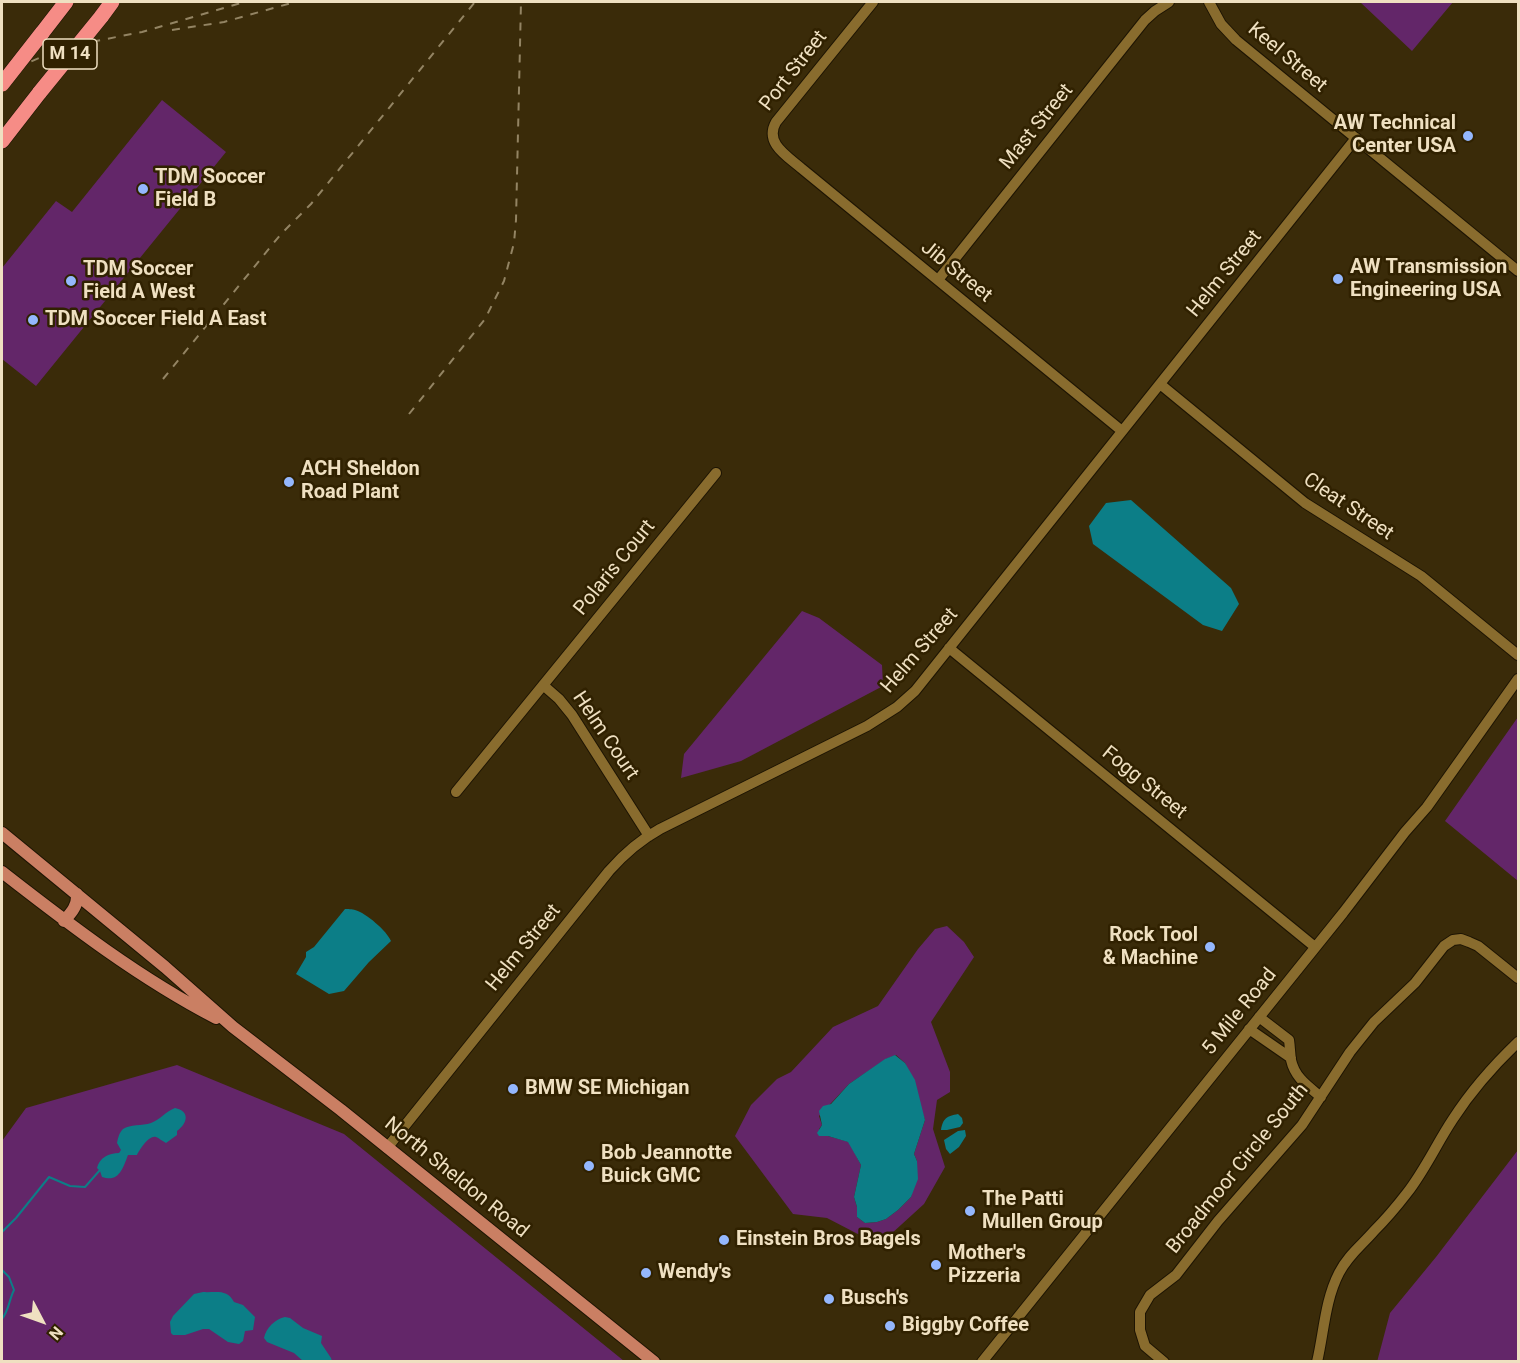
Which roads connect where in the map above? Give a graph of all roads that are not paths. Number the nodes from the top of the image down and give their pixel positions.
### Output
1 (66, 2) edge
2 (112, 2) edge
3 (873, 2) edge
4 (1169, 2) edge
5 (1209, 2) edge
6 (2, 84) edge
7 (772, 137) joint
8 (1356, 138) junction
9 (2, 141) edge
10 (1518, 271) edge
11 (938, 280) junction
12 (1160, 384) junction
13 (1122, 431) junction
14 (716, 473) dead end
15 (949, 648) junction
16 (1518, 656) edge
17 (1518, 679) edge
18 (543, 685) junction
19 (456, 792) dead end
20 (2, 833) edge
21 (649, 836) junction
22 (2, 872) edge
23 (77, 894) junction
24 (64, 921) junction
25 (1315, 947) junction
26 (1518, 978) edge
27 (1259, 1017) junction
28 (233, 1027) junction
29 (1250, 1029) junction
30 (1518, 1042) edge
31 (1291, 1059) junction
32 (1321, 1096) junction
33 (387, 1148) junction
34 (654, 1362) edge
35 (982, 1362) edge
36 (1164, 1362) edge
37 (1317, 1362) edge

1 - 6 highway, M 14, bridge
2 - 9 highway, M 14, bridge
3 - 7 street, Port Street
4 - 11 street, Mast Street
5 - 8 street, Keel Street
7 - 11 street, Jib Street
8 - 10 street, Keel Street
8 - 12 street, Helm Street
11 - 13 street, Jib Street
12 - 13 street, Helm Street
12 - 16 street, Cleat Street
13 - 15 street, Helm Street
14 - 18 street, Polaris Court
15 - 21 street, Helm Street
15 - 25 street, Fogg Street
17 - 25 street, 5 Mile Road
18 - 19 street, Helm Court
18 - 21 street, Helm Court
20 - 23 main road, North Sheldon Road
21 - 33 street, Helm Street
22 - 24 main road, North Sheldon Road
23 - 24 main road
23 - 28 main road, North Sheldon Road
24 - 28 main road, North Sheldon Road
25 - 27 street, 5 Mile Road
26 - 32 street, Broadmoor Circle South
27 - 29 street, 5 Mile Road
27 - 31 street
28 - 33 main road, North Sheldon Road
29 - 31 street
29 - 35 street, 5 Mile Road
30 - 37 street
31 - 32 street
32 - 36 street, Broadmoor Circle South
33 - 34 main road, North Sheldon Road

